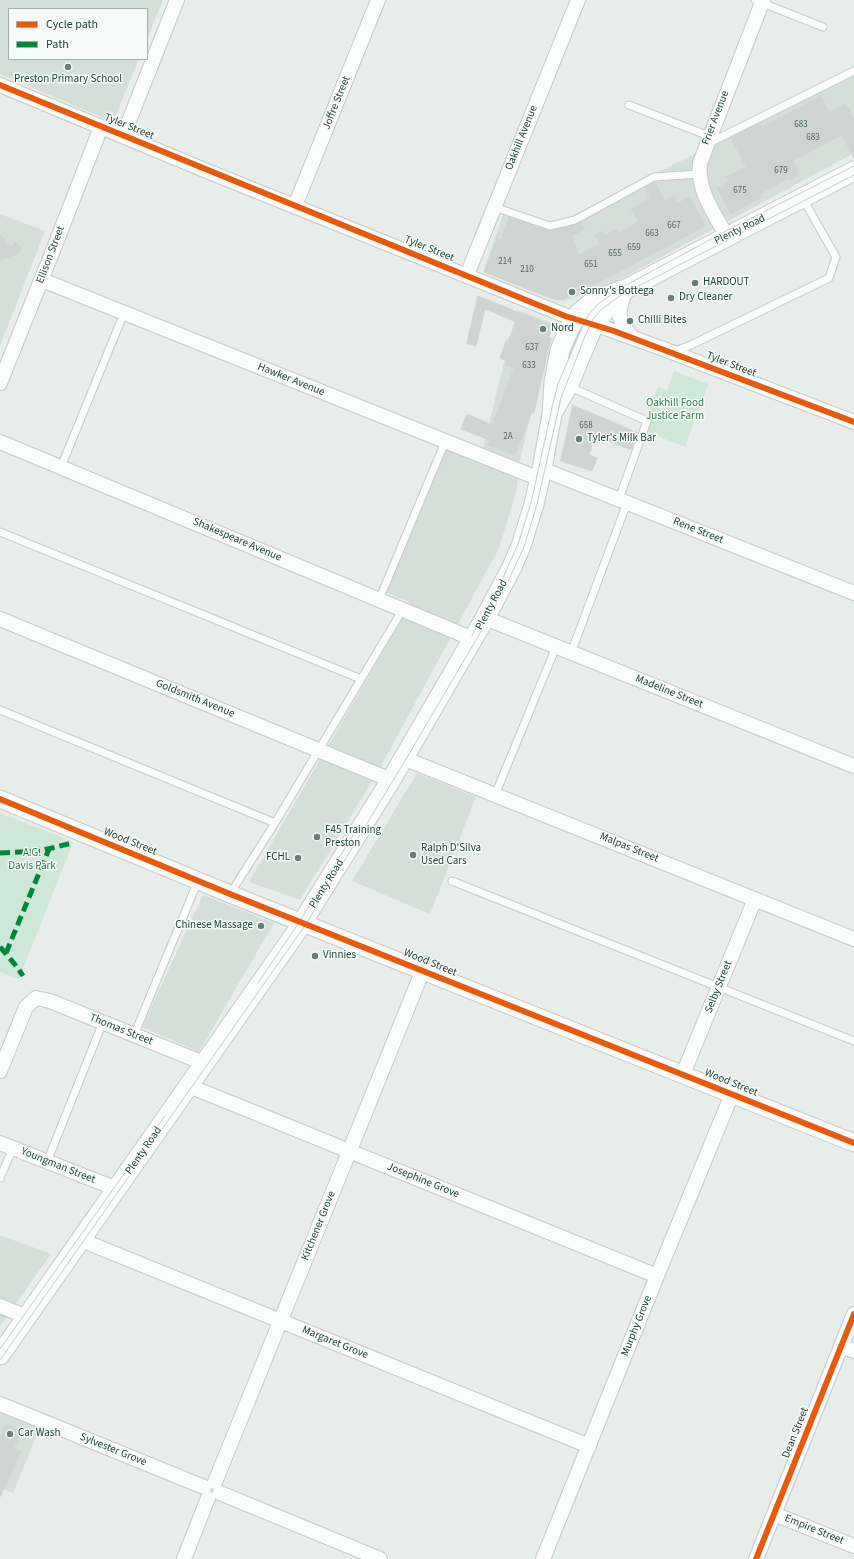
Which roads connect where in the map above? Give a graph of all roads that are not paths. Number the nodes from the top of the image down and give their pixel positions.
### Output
1 (177, 0) edge
2 (378, 0) edge
3 (578, 0) edge
4 (760, 1) edge
5 (823, 27) dead end
6 (854, 71) edge
7 (0, 85) edge
8 (629, 105) dead end
9 (101, 127) junction
10 (123, 136) junction
11 (708, 140) junction
12 (854, 171) edge
13 (699, 174) junction
14 (803, 198) junction
15 (295, 206) junction
16 (494, 207) junction
17 (727, 236) junction
18 (466, 275) junction
19 (42, 280) junction
20 (626, 289) junction
21 (124, 313) junction
22 (574, 319) junction
23 (594, 324) junction
24 (632, 337) junction
25 (671, 352) junction
26 (0, 383) edge
27 (568, 386) junction
28 (552, 414) junction
29 (854, 422) edge
30 (0, 442) edge
31 (446, 442) junction
32 (61, 467) junction
33 (541, 474) junction
34 (623, 501) junction
35 (0, 532) edge
36 (854, 593) edge
37 (379, 600) junction
38 (403, 609) junction
39 (485, 618) junction
40 (0, 619) edge
41 (474, 639) junction
42 (556, 647) junction
43 (571, 653) junction
44 (361, 679) junction
45 (0, 710) edge
46 (318, 749) junction
47 (403, 758) junction
48 (854, 766) edge
49 (391, 780) junction
50 (495, 795) junction
51 (0, 799) edge
52 (275, 823) junction
53 (198, 881) junction
54 (452, 881) dead end
55 (230, 894) junction
56 (755, 899) junction
57 (303, 922) junction
58 (854, 939) edge
59 (423, 970) junction
60 (719, 988) junction
61 (103, 1022) junction
62 (134, 1035) junction
63 (854, 1041) edge
64 (206, 1064) junction
65 (0, 1071) edge
66 (683, 1074) junction
67 (189, 1086) junction
68 (732, 1094) junction
69 (854, 1143) edge
70 (6, 1146) edge
71 (350, 1152) junction
72 (47, 1162) junction
73 (0, 1178) edge
74 (117, 1189) junction
75 (81, 1240) junction
76 (657, 1276) junction
77 (0, 1306) edge
78 (854, 1314) edge
79 (27, 1317) junction
80 (281, 1321) junction
81 (848, 1349) edge
82 (0, 1355) edge
83 (0, 1404) edge
84 (589, 1446) junction
85 (212, 1490) junction
86 (774, 1514) junction
87 (854, 1546) edge
88 (184, 1559) edge
89 (380, 1559) edge
90 (544, 1559) edge
91 (756, 1559) edge

1 - 10 street
2 - 15 street, Joffre Street
3 - 16 street, Oakhill Avenue
4 - 5 lane
4 - 11 street, Frier Avenue
6 - 11 lane
7 - 9 street, Tyler Street
8 - 11 lane
9 - 10 street, Tyler Street
9 - 19 street, Ellison Street
10 - 15 street, Tyler Street
11 - 13 street, Frier Avenue
12 - 14 main road, Plenty Road
13 - 16 lane
13 - 17 street, Frier Avenue
14 - 17 main road, Plenty Road
14 - 25 lane
15 - 18 street, Tyler Street
16 - 18 street, Oakhill Avenue
17 - 20 main road, Plenty Road
18 - 22 street, Tyler Street
19 - 21 street, Hawker Avenue
19 - 26 street, Ellison Street
20 - 22 main road, Plenty Road
20 - 23 main road, Plenty Road
20 - 24 street
21 - 31 street, Hawker Avenue
21 - 32 lane
22 - 23 main road, Tyler Street
22 - 28 main road, Plenty Road
23 - 24 street, Tyler Street
23 - 27 main road, Plenty Road
24 - 25 street, Tyler Street
25 - 29 street, Tyler Street
27 - 28 main road, Plenty Road
27 - 34 lane
28 - 33 main road, Plenty Road
30 - 32 street, Shakespeare Avenue
31 - 33 street, Hawker Avenue
31 - 37 lane
32 - 37 street, Shakespeare Avenue
33 - 34 street, Rene Street
33 - 39 main road, Plenty Road
34 - 36 street, Rene Street
34 - 43 lane
35 - 44 lane
37 - 38 street, Shakespeare Avenue
38 - 41 street, Shakespeare Avenue
38 - 44 lane
39 - 41 main road, Plenty Road
39 - 42 street, Madeline Street
40 - 46 street, Goldsmith Avenue
41 - 47 main road, Plenty Road
42 - 43 street, Madeline Street
42 - 50 lane
43 - 48 street, Madeline Street
44 - 46 lane
45 - 52 lane
46 - 49 street, Goldsmith Avenue
46 - 52 lane
47 - 49 main road, Plenty Road
47 - 50 street, Malpas Street
49 - 57 main road, Plenty Road
50 - 56 street, Malpas Street
51 - 53 street, Wood Street
52 - 55 lane
53 - 55 street, Wood Street
53 - 62 lane
54 - 60 lane
55 - 57 street, Wood Street
56 - 58 street, Malpas Street
56 - 60 street, Selby Street
57 - 59 street, Wood Street
57 - 64 main road, Plenty Road
59 - 66 street, Wood Street
59 - 71 street, Kitchener Grove
60 - 63 lane
60 - 66 street, Selby Street
61 - 62 street, Thomas Street
61 - 65 street, Thomas Street
61 - 72 lane
62 - 64 street, Thomas Street
64 - 67 main road, Plenty Road
66 - 68 street, Wood Street
67 - 71 street, Josephine Grove
67 - 74 main road, Plenty Road
68 - 69 street, Wood Street
68 - 76 street, Murphy Grove
70 - 72 street, Youngman Street
70 - 73 lane
71 - 76 street, Josephine Grove
71 - 80 street, Kitchener Grove
72 - 74 street, Youngman Street
74 - 75 main road, Plenty Road
75 - 79 main road, Plenty Road
75 - 80 street, Margaret Grove
76 - 84 street, Murphy Grove
77 - 79 street
78 - 81 street, Dean Street
79 - 82 main road, Plenty Road
80 - 84 street, Margaret Grove
80 - 85 street, Kitchener Grove
81 - 86 street, Dean Street
83 - 85 street, Sylvester Grove
84 - 90 street, Murphy Grove
85 - 88 street, Kitchener Grove
85 - 89 street, Sylvester Grove
86 - 87 street, Empire Street
86 - 91 street, Dean Street

